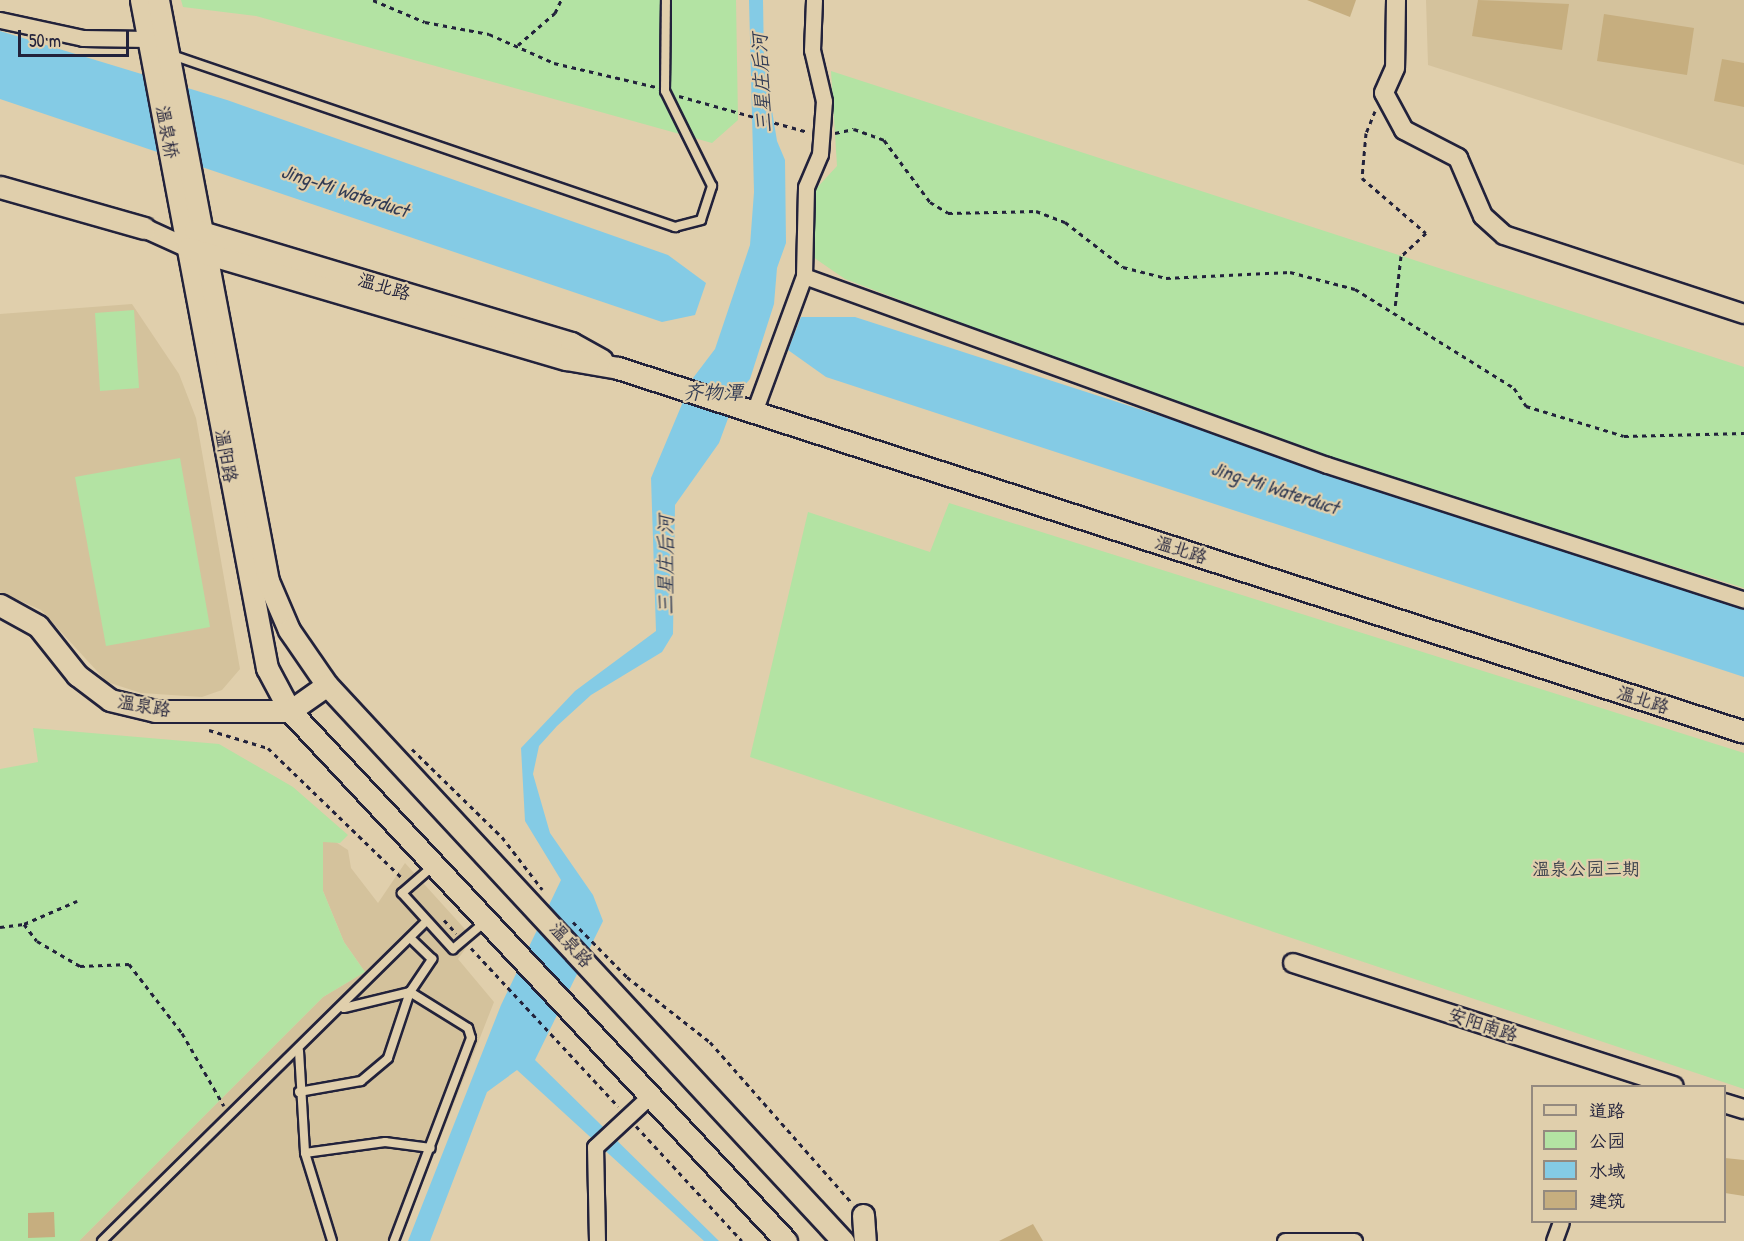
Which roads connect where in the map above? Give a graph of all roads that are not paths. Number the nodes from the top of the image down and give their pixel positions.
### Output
1 (141, 0) edge
2 (158, 0) edge
3 (666, 0) edge
4 (814, 0) edge
5 (1396, 0) edge
6 (0, 20) edge
7 (148, 39) junction
8 (165, 65) junction
9 (0, 187) edge
10 (189, 195) junction
11 (185, 227) junction
12 (144, 228) junction
13 (207, 232) junction
14 (188, 248) junction
15 (211, 256) junction
16 (804, 276) junction
17 (1744, 314) edge
18 (618, 368) junction
19 (746, 409) junction
20 (1744, 600) edge
21 (0, 605) edge
22 (327, 685) junction
23 (290, 711) junction
24 (1744, 732) edge
25 (436, 864) junction
26 (486, 921) junction
27 (426, 922) junction
28 (411, 939) junction
29 (1293, 963) dead end
30 (410, 993) junction
31 (343, 1009) junction
32 (299, 1051) junction
33 (1671, 1085) edge
34 (299, 1092) junction
35 (651, 1095) junction
36 (1726, 1103) edge
37 (1744, 1109) edge
38 (431, 1148) junction
39 (305, 1153) junction
40 (863, 1215) road end
41 (1560, 1223) edge
42 (102, 1241) edge
43 (332, 1241) edge
44 (394, 1241) edge
45 (597, 1241) edge
46 (786, 1241) edge
47 (843, 1241) edge
48 (865, 1241) edge
49 (1285, 1241) edge
50 (1354, 1241) edge
51 (1554, 1241) edge

1 - 7 main road
2 - 8 main road
3 - 8 lane
4 - 16 street
5 - 17 street
6 - 7 street
7 - 8 main road
8 - 10 main road, 温泉桥
9 - 12 main road, 温北路
10 - 11 main road, 温阳路
10 - 13 main road, 温阳路
11 - 12 street, 温北路
11 - 13 main road, 温北路
11 - 14 main road, 温阳路
12 - 14 street, 温北路
13 - 15 main road, 温阳路
13 - 18 main road, 温北路
14 - 15 main road, 温北路
14 - 23 main road, 温阳路
15 - 18 main road, 温北路
15 - 22 main road, 温阳路
16 - 19 street
16 - 20 street
18 - 19 main road, 温北路
19 - 24 main road, 温北路
21 - 23 main road, 温泉路
22 - 23 main road
22 - 47 main road, 温泉路
23 - 25 main road
25 - 26 main road
25 - 27 lane
26 - 27 lane
26 - 35 main road
27 - 28 lane
28 - 30 lane
28 - 31 lane
29 - 33 street, 安阳南路
30 - 31 lane
30 - 34 lane
30 - 38 lane
31 - 32 lane
32 - 34 lane
32 - 42 lane
34 - 39 lane
35 - 45 street
35 - 46 main road
36 - 37 street
38 - 39 lane
38 - 44 lane
39 - 43 lane
40 - 48 main road
41 - 51 street
49 - 50 street

